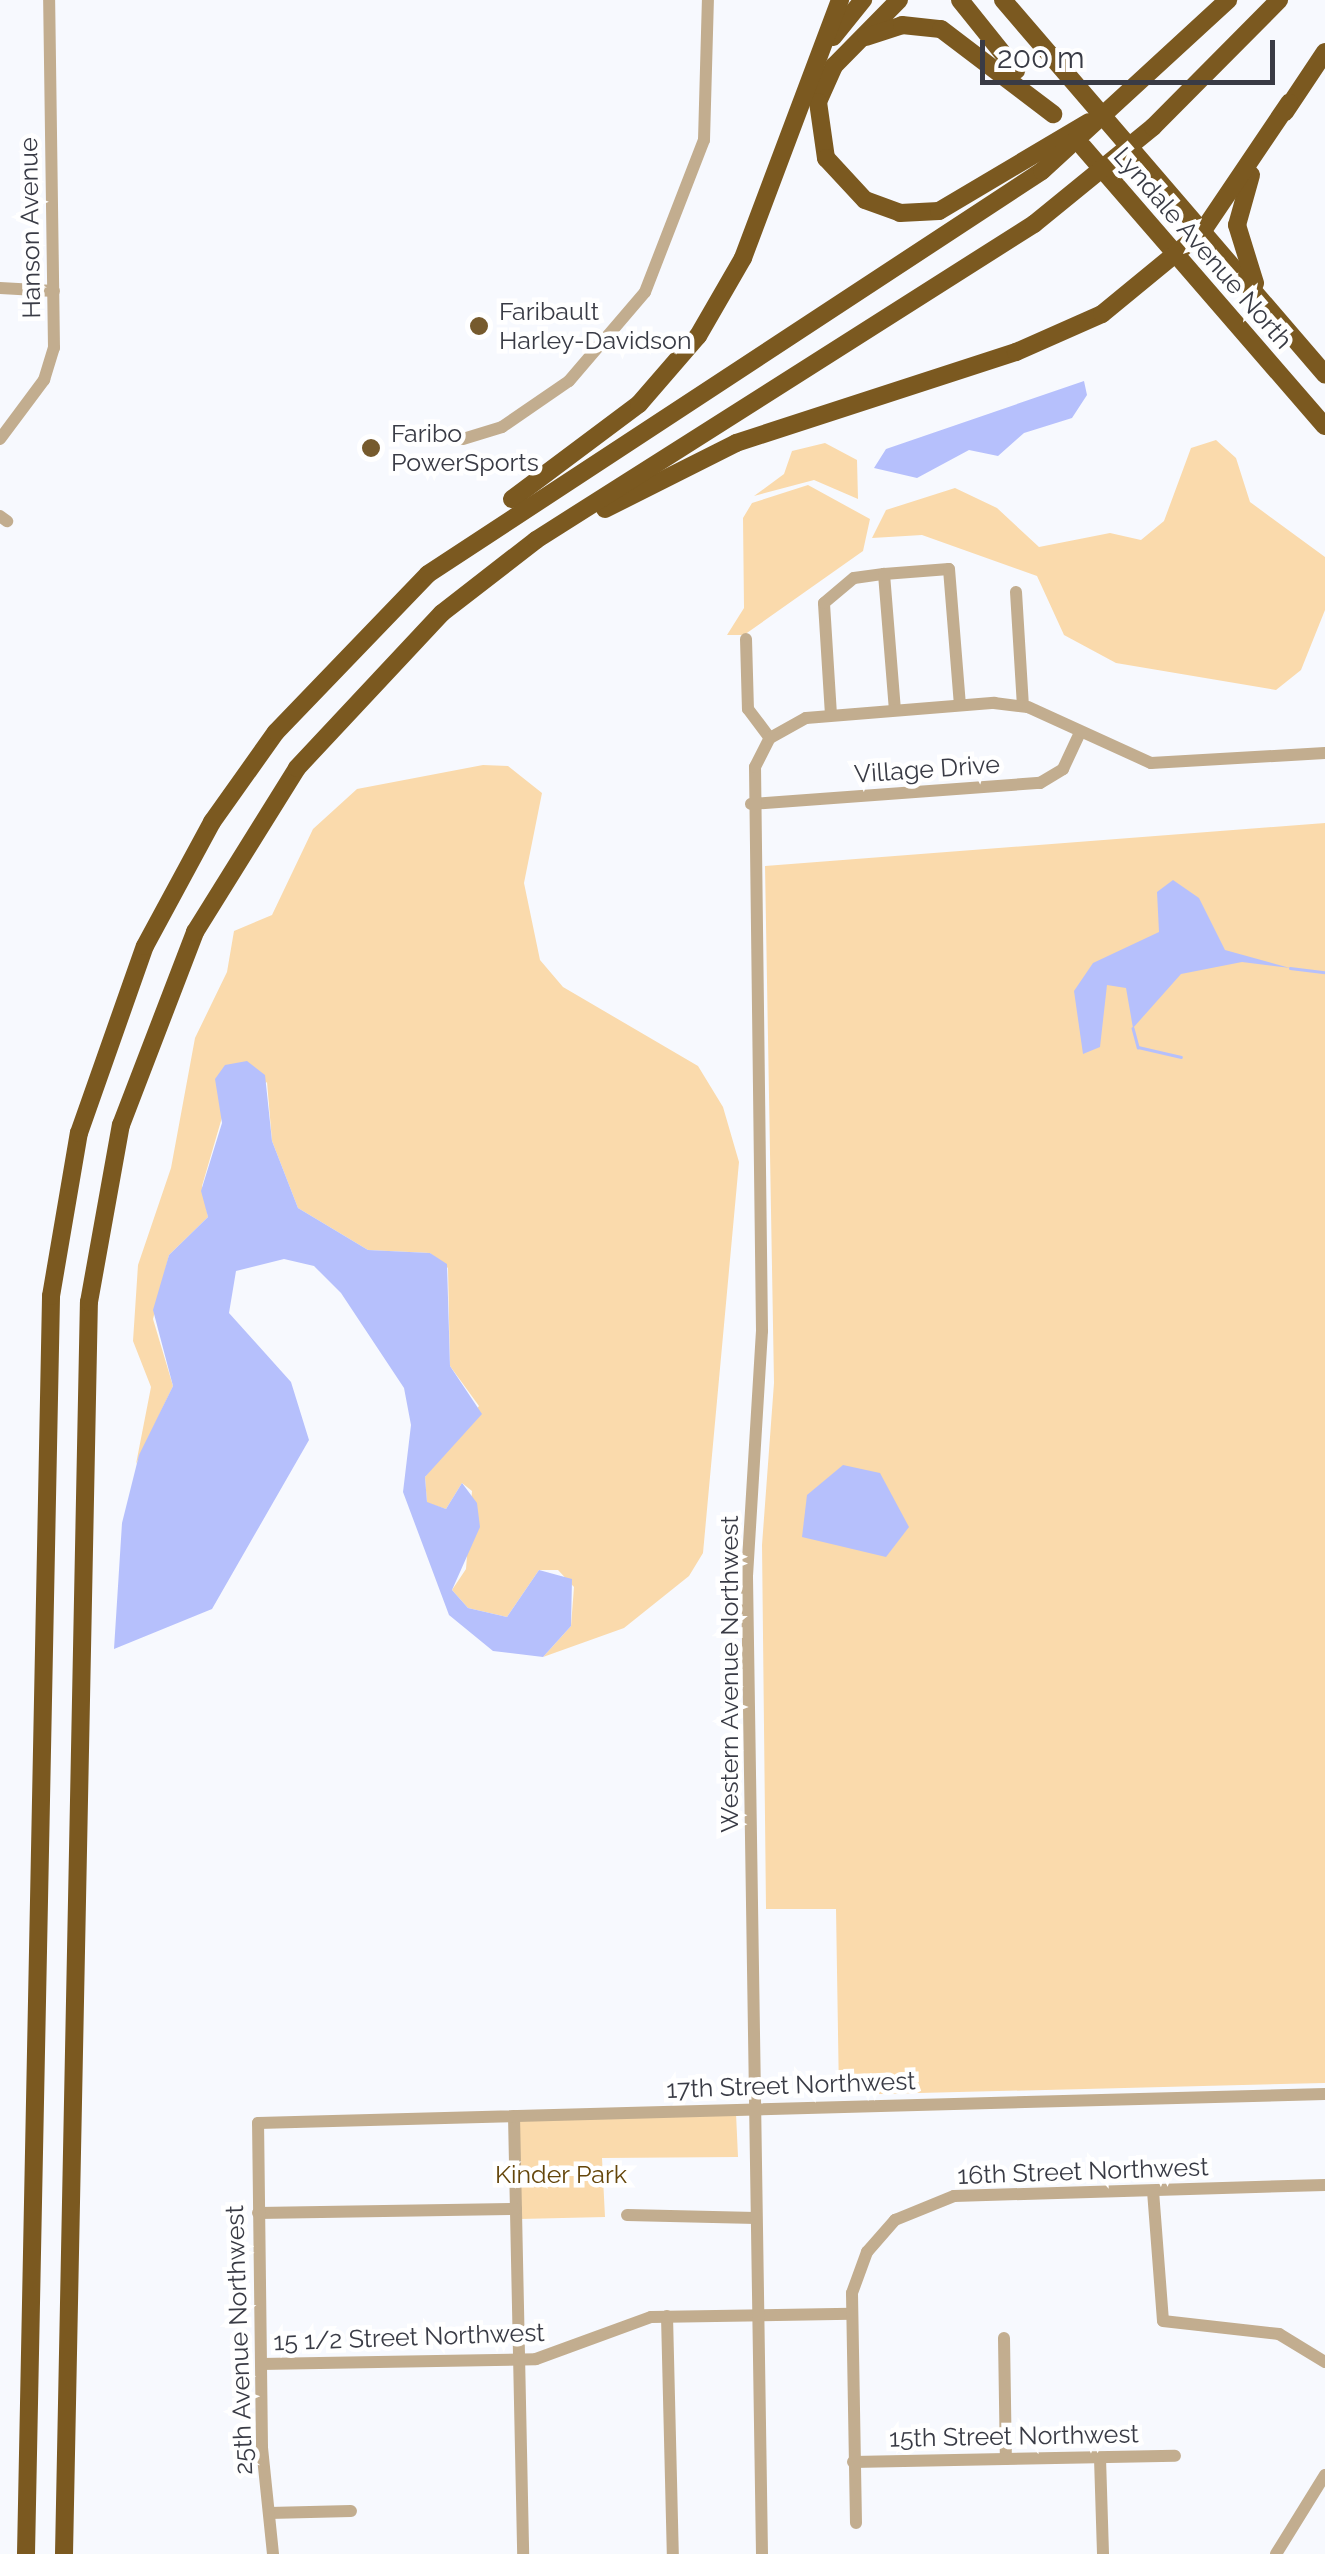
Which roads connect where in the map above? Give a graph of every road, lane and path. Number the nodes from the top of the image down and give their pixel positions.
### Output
1 (49, 0) edge
2 (708, 0) edge
3 (840, 0) edge
4 (863, 0) edge
5 (899, 0) edge
6 (960, 0) edge
7 (1003, 0) edge
8 (1228, 0) edge
9 (1279, 0) edge
10 (850, 49) junction
11 (1325, 52) edge
12 (816, 68) junction
13 (1289, 104) junction
14 (1083, 147) dead end
15 (1037, 165) junction
16 (1202, 232) junction
17 (1177, 258) junction
18 (0, 288) edge
19 (54, 291) junction
20 (1279, 321) junction
21 (1325, 375) edge
22 (1325, 426) edge
23 (0, 439) edge
24 (463, 440) dead end
25 (504, 564) junction
26 (884, 574) junction
27 (1016, 592) dead end
28 (380, 616) junction
29 (746, 639) dead end
30 (960, 705) junction
31 (1024, 706) junction
32 (895, 710) junction
33 (831, 715) junction
34 (1080, 734) junction
35 (770, 738) junction
36 (1325, 753) edge
37 (752, 804) junction
38 (1325, 2094) edge
39 (754, 2109) junction
40 (514, 2116) junction
41 (258, 2124) joint
42 (1325, 2185) edge
43 (1153, 2192) junction
44 (516, 2210) junction
45 (258, 2213) junction
46 (628, 2215) dead end
47 (756, 2218) junction
48 (850, 2314) junction
49 (758, 2315) junction
50 (667, 2316) junction
51 (1004, 2338) dead end
52 (518, 2360) junction
53 (1325, 2362) edge
54 (262, 2364) junction
55 (1175, 2456) dead end
56 (1100, 2458) junction
57 (1006, 2460) junction
58 (853, 2462) junction
59 (1325, 2475) edge
60 (268, 2512) junction
61 (351, 2512) dead end
62 (856, 2523) dead end
63 (26, 2554) edge
64 (64, 2554) edge
65 (273, 2554) edge
66 (522, 2554) edge
67 (673, 2554) edge
68 (762, 2554) edge
69 (1103, 2554) edge
70 (1276, 2554) edge

1 - 19 street, Hanson Avenue
2 - 24 street
3 - 12 highway
4 - 12 highway
5 - 10 highway
6 - 10 highway
7 - 16 highway, Lyndale Avenue North
8 - 15 highway
9 - 25 highway
10 - 15 highway
11 - 13 highway
12 - 28 highway
13 - 16 highway
13 - 20 highway
14 - 17 highway, Lyndale Avenue North
15 - 28 highway
16 - 17 highway
16 - 20 highway, Lyndale Avenue North
17 - 22 highway, Lyndale Avenue North
17 - 25 highway
18 - 19 street
19 - 23 street, Hanson Avenue
20 - 21 highway, Lyndale Avenue North
25 - 64 highway
26 - 30 street
26 - 32 street
26 - 33 street
27 - 31 street
28 - 63 highway
29 - 35 street
30 - 31 street
30 - 32 street
31 - 34 street
32 - 33 street
33 - 35 street
34 - 36 street
34 - 37 street, Village Drive
35 - 37 street, Western Avenue Northwest
37 - 39 street, Western Avenue Northwest
38 - 39 street, 17th Street Northwest
39 - 40 street, 17th Street Northwest
39 - 47 street, Western Avenue Northwest
40 - 41 street, 17th Street Northwest
40 - 44 street
41 - 45 street, 25th Avenue Northwest
42 - 43 street, 16th Street Northwest
43 - 48 street, 16th Street Northwest
43 - 53 street
44 - 45 street
44 - 52 street
45 - 54 street, 25th Avenue Northwest
46 - 47 street
47 - 49 street, Western Avenue Northwest
48 - 49 street, 15 1/2 Street Northwest
48 - 58 street, 16th Street Northwest
49 - 50 street, 15 1/2 Street Northwest
49 - 68 street, Western Avenue Northwest
50 - 52 street, 15 1/2 Street Northwest
50 - 67 street
51 - 57 street
52 - 54 street, 15 1/2 Street Northwest
52 - 66 street
54 - 60 street, 25th Avenue Northwest
55 - 56 street, 15th Street Northwest
56 - 57 street, 15th Street Northwest
56 - 69 street
57 - 58 street, 15th Street Northwest
58 - 62 street, 16th Street Northwest
59 - 70 street
60 - 61 street
60 - 65 street, 25th Avenue Northwest

